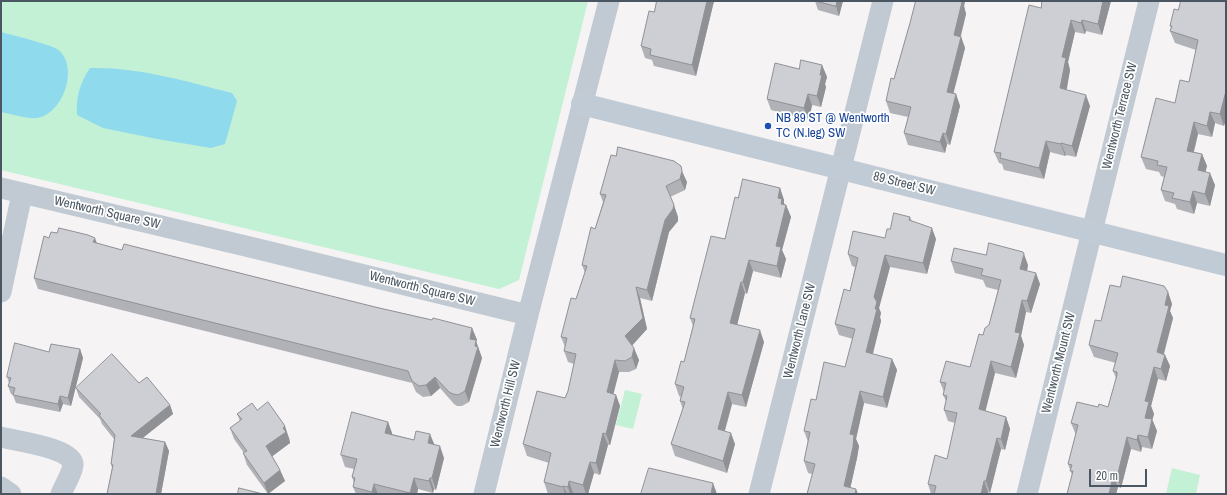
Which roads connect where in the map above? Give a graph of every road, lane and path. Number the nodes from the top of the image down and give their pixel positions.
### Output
1 (609, 1) edge
2 (883, 1) edge
3 (1149, 1) edge
4 (582, 104) junction
5 (841, 169) junction
6 (1, 188) edge
7 (22, 194) junction
8 (1092, 231) junction
9 (1226, 265) edge
10 (1, 292) edge
11 (528, 315) junction
12 (1, 437) edge
13 (1, 487) edge
14 (11, 494) edge
15 (61, 494) edge
16 (484, 494) edge
17 (759, 494) edge
18 (1027, 494) edge

1 - 4 street
2 - 5 street
3 - 8 street, Wentworth Terrace SW
4 - 5 street, 89 Street SW
4 - 11 street
5 - 8 street, 89 Street SW
5 - 17 street, Wentworth Lane SW
6 - 7 street, Wentworth Square SW
7 - 10 street
7 - 11 street, Wentworth Square SW
8 - 9 street, 89 Street SW
8 - 18 street, Wentworth Mount SW
11 - 16 street, Wentworth Hill SW
12 - 15 street
13 - 14 street

